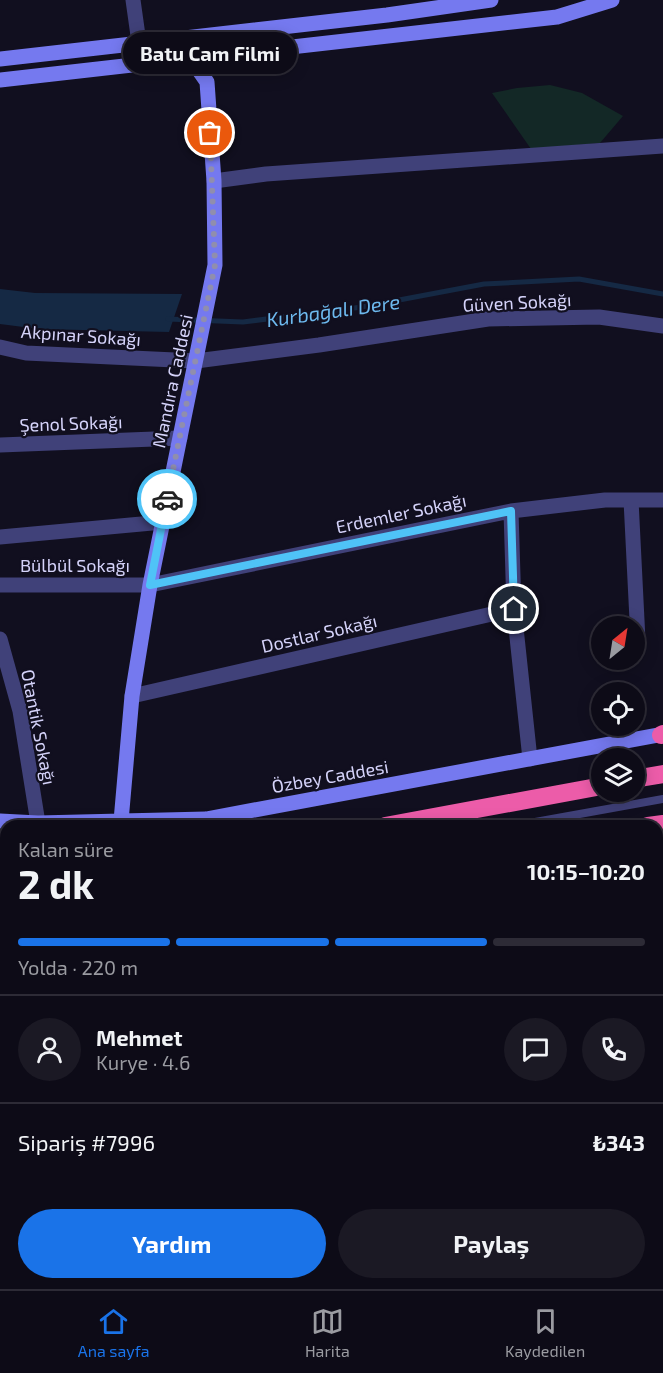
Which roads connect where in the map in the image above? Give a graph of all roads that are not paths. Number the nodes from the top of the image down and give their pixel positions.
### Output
1 (134, 0) edge
2 (490, 0) edge
3 (612, 0) edge
4 (184, 39) junction
5 (139, 44) junction
6 (219, 57) junction
7 (191, 58) junction
8 (0, 59) edge
9 (142, 64) junction
10 (0, 80) edge
11 (207, 82) junction
12 (663, 146) edge
13 (214, 181) junction
14 (663, 326) edge
15 (0, 347) edge
16 (196, 361) junction
17 (180, 438) junction
18 (0, 446) edge
19 (631, 500) junction
20 (663, 500) edge
21 (511, 511) junction
22 (163, 522) junction
23 (0, 537) edge
24 (0, 585) edge
25 (150, 585) junction
26 (514, 609) junction
27 (637, 616) edge
28 (0, 639) edge
29 (132, 696) junction
30 (662, 734) edge
31 (530, 759) junction
32 (663, 774) edge
33 (645, 777) edge
34 (591, 788) edge
35 (663, 799) edge
36 (557, 819) junction
37 (38, 820) edge
38 (121, 820) edge
39 (164, 820) edge
40 (418, 820) edge
41 (551, 820) edge
42 (553, 820) edge

1 - 5 street
2 - 4 main road
3 - 6 main road
4 - 5 main road
4 - 7 main road, Mandıra Caddesi
5 - 8 main road
5 - 9 street
6 - 7 main road
6 - 11 main road
7 - 9 main road
7 - 11 main road, Mandıra Caddesi
9 - 10 main road
11 - 13 main road, Mandıra Caddesi
12 - 13 street
13 - 16 main road, Mandıra Caddesi
14 - 16 street, Güven Sokağı
15 - 16 street, Akpınar Sokağı
16 - 17 main road, Mandıra Caddesi
17 - 18 street, Şenol Sokağı
17 - 22 main road, Mandıra Caddesi
19 - 20 street, Erdemler Sokağı
19 - 21 street, Erdemler Sokağı
19 - 27 street
21 - 25 street, Erdemler Sokağı
21 - 26 street
22 - 23 street
22 - 25 main road, Mandıra Caddesi
24 - 25 street, Bülbül Sokağı
25 - 29 main road, Mandıra Caddesi
26 - 29 street, Dostlar Sokağı
26 - 31 street
28 - 37 street, Otantik Sokağı
29 - 38 main road, Mandıra Caddesi
30 - 31 main road, Özbey Caddesi
31 - 39 main road, Özbey Caddesi
32 - 33 highway
34 - 40 highway
35 - 36 lane
36 - 41 lane
36 - 42 lane

